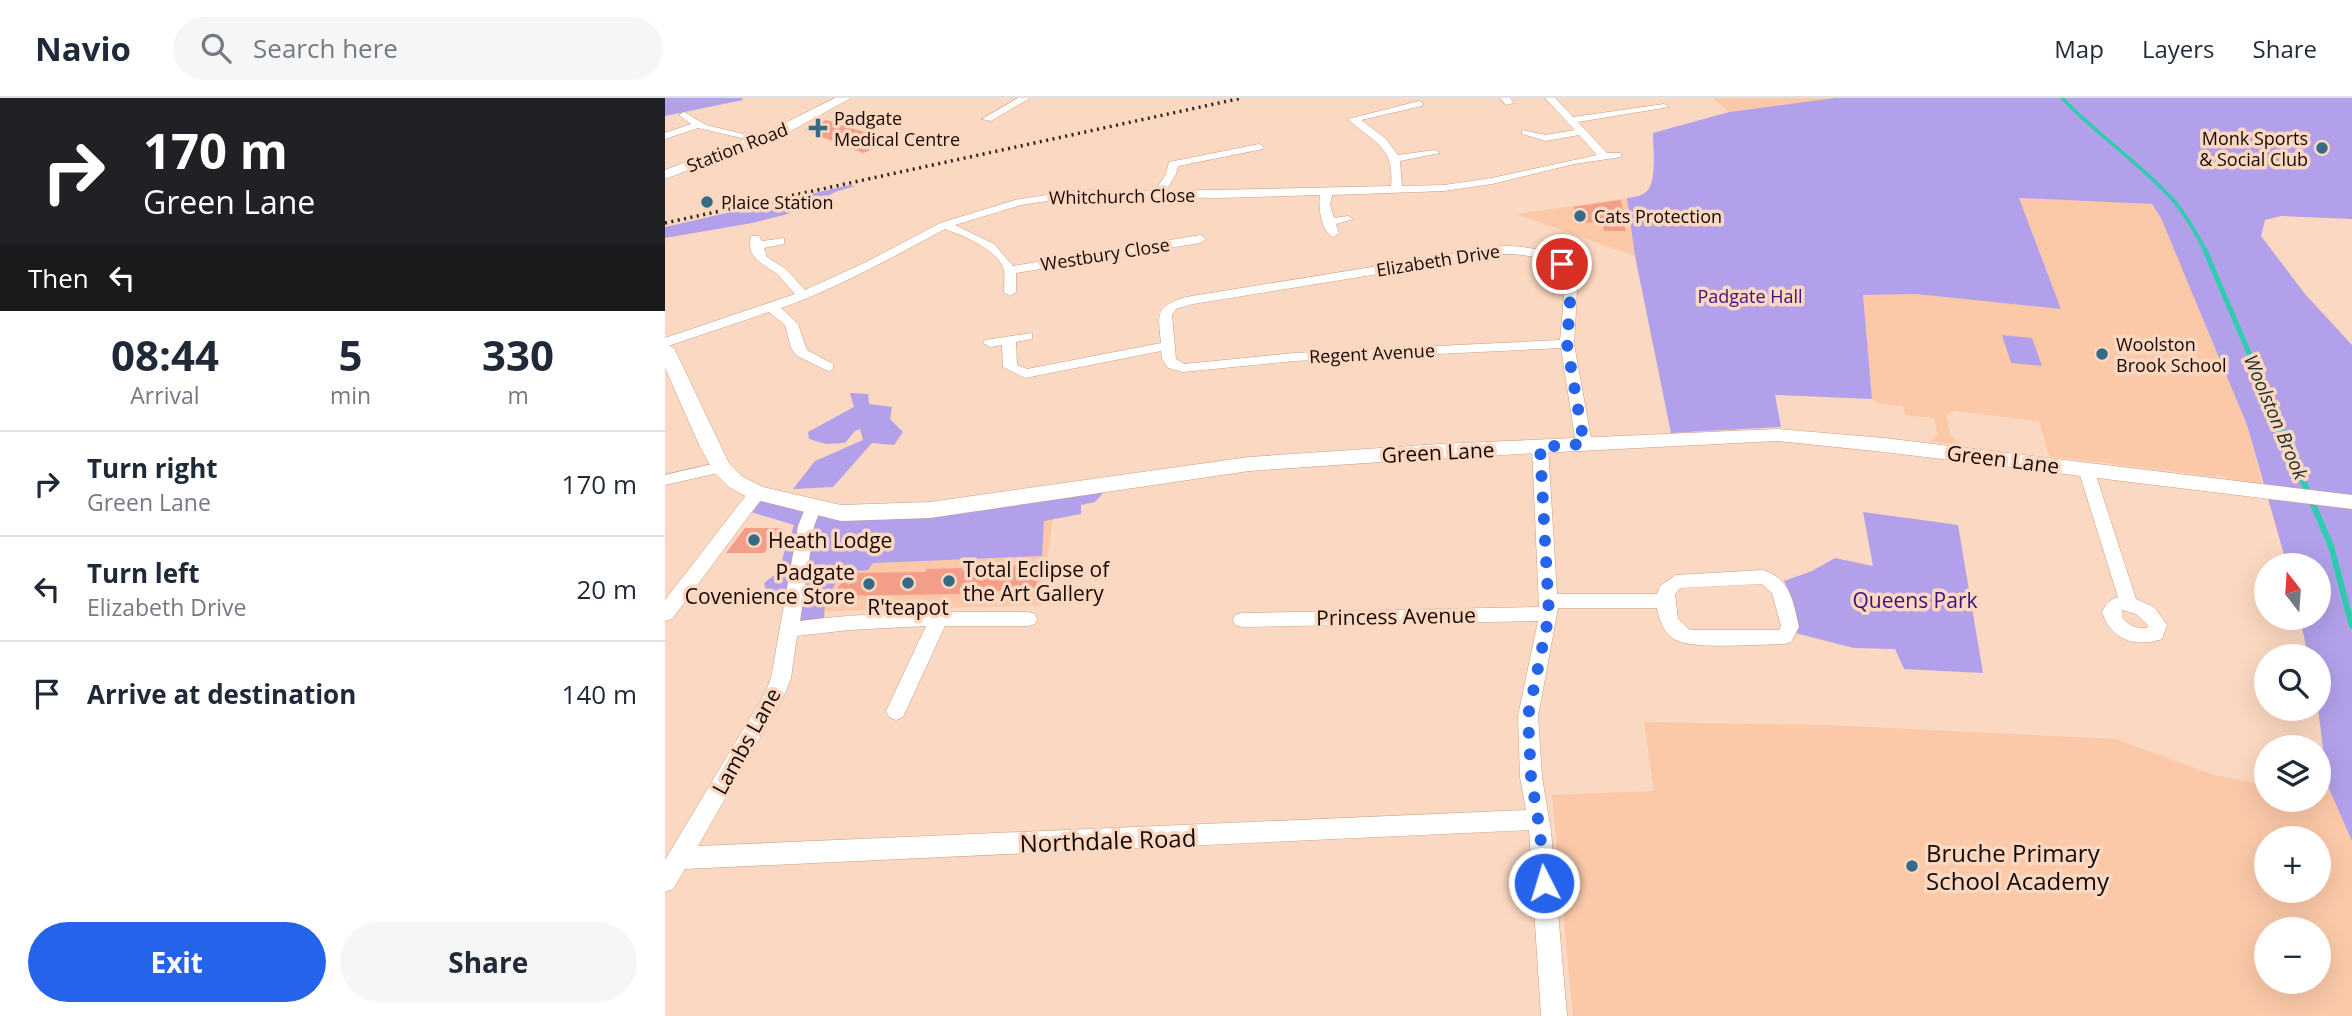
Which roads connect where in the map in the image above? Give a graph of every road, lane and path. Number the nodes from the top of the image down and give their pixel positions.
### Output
1 (845, 98) edge
2 (1025, 98) edge
3 (1550, 98) edge
4 (1654, 98) edge
5 (1419, 105) edge
6 (684, 115) dead end
7 (1570, 120) junction
8 (986, 121) dead end
9 (698, 125) junction
10 (1526, 132) dead end
11 (1581, 132) junction
12 (665, 136) edge
13 (759, 139) junction
14 (1259, 148) dead end
15 (1435, 153) dead end
16 (1397, 158) junction
17 (665, 175) edge
18 (1327, 190) junction
19 (1396, 190) junction
20 (1158, 194) junction
21 (1348, 219) dead end
22 (944, 225) junction
23 (780, 240) dead end
24 (1201, 240) dead end
25 (1010, 270) junction
26 (1010, 292) dead end
27 (803, 296) junction
28 (773, 308) junction
29 (1027, 336) dead end
30 (1009, 339) junction
31 (665, 342) edge
32 (990, 343) dead end
33 (1567, 344) junction
34 (1167, 346) junction
35 (665, 348) edge
36 (824, 359) dead end
37 (670, 372) edge
38 (1584, 444) junction
39 (1540, 447) junction
40 (721, 467) junction
41 (2086, 469) junction
42 (665, 480) edge
43 (757, 493) junction
44 (2352, 502) edge
45 (813, 508) junction
46 (1665, 601) junction
47 (2129, 604) dead end
48 (1550, 608) junction
49 (665, 614) edge
50 (939, 619) junction
51 (1028, 619) dead end
52 (1242, 620) dead end
53 (790, 630) junction
54 (896, 711) dead end
55 (1537, 818) junction
56 (679, 858) junction
57 (665, 881) edge
58 (1554, 1016) edge

1 - 13 street, Station Road
2 - 8 street
3 - 7 street
4 - 7 street
5 - 16 street
6 - 9 street
7 - 11 street
9 - 12 street
9 - 13 street
10 - 11 street
11 - 19 street, Whitchurch Close
13 - 17 street, Station Road
14 - 20 street
15 - 16 street
16 - 19 street
18 - 19 street, Whitchurch Close
18 - 20 street, Whitchurch Close
18 - 21 street
20 - 22 street, Whitchurch Close
22 - 25 street, Westbury Close
22 - 27 street, Whitchurch Close
23 - 27 street
24 - 25 street, Westbury Close
25 - 26 street, Westbury Close
27 - 28 street, Whitchurch Close
28 - 31 street, Whitchurch Close
28 - 36 street
29 - 30 street
30 - 32 street
30 - 34 street
33 - 34 street, Regent Avenue
33 - 34 street, Elizabeth Drive
33 - 38 street, Elizabeth Drive
35 - 37 street, Green Lane
37 - 40 street, Green Lane
38 - 39 street, Green Lane
38 - 41 street, Green Lane
39 - 45 street, Green Lane
39 - 48 street
40 - 42 street
40 - 43 street, Green Lane
41 - 44 street, Green Lane
41 - 47 street
43 - 45 street, Green Lane
43 - 49 street
45 - 53 street, Lambs Lane
46 - 46 street
46 - 48 street, Princess Avenue
48 - 52 street, Princess Avenue
48 - 55 street
50 - 51 street
50 - 53 street
50 - 54 street
53 - 56 street, Lambs Lane
55 - 56 street, Northdale Road
55 - 58 street
56 - 57 street, Lambs Lane

